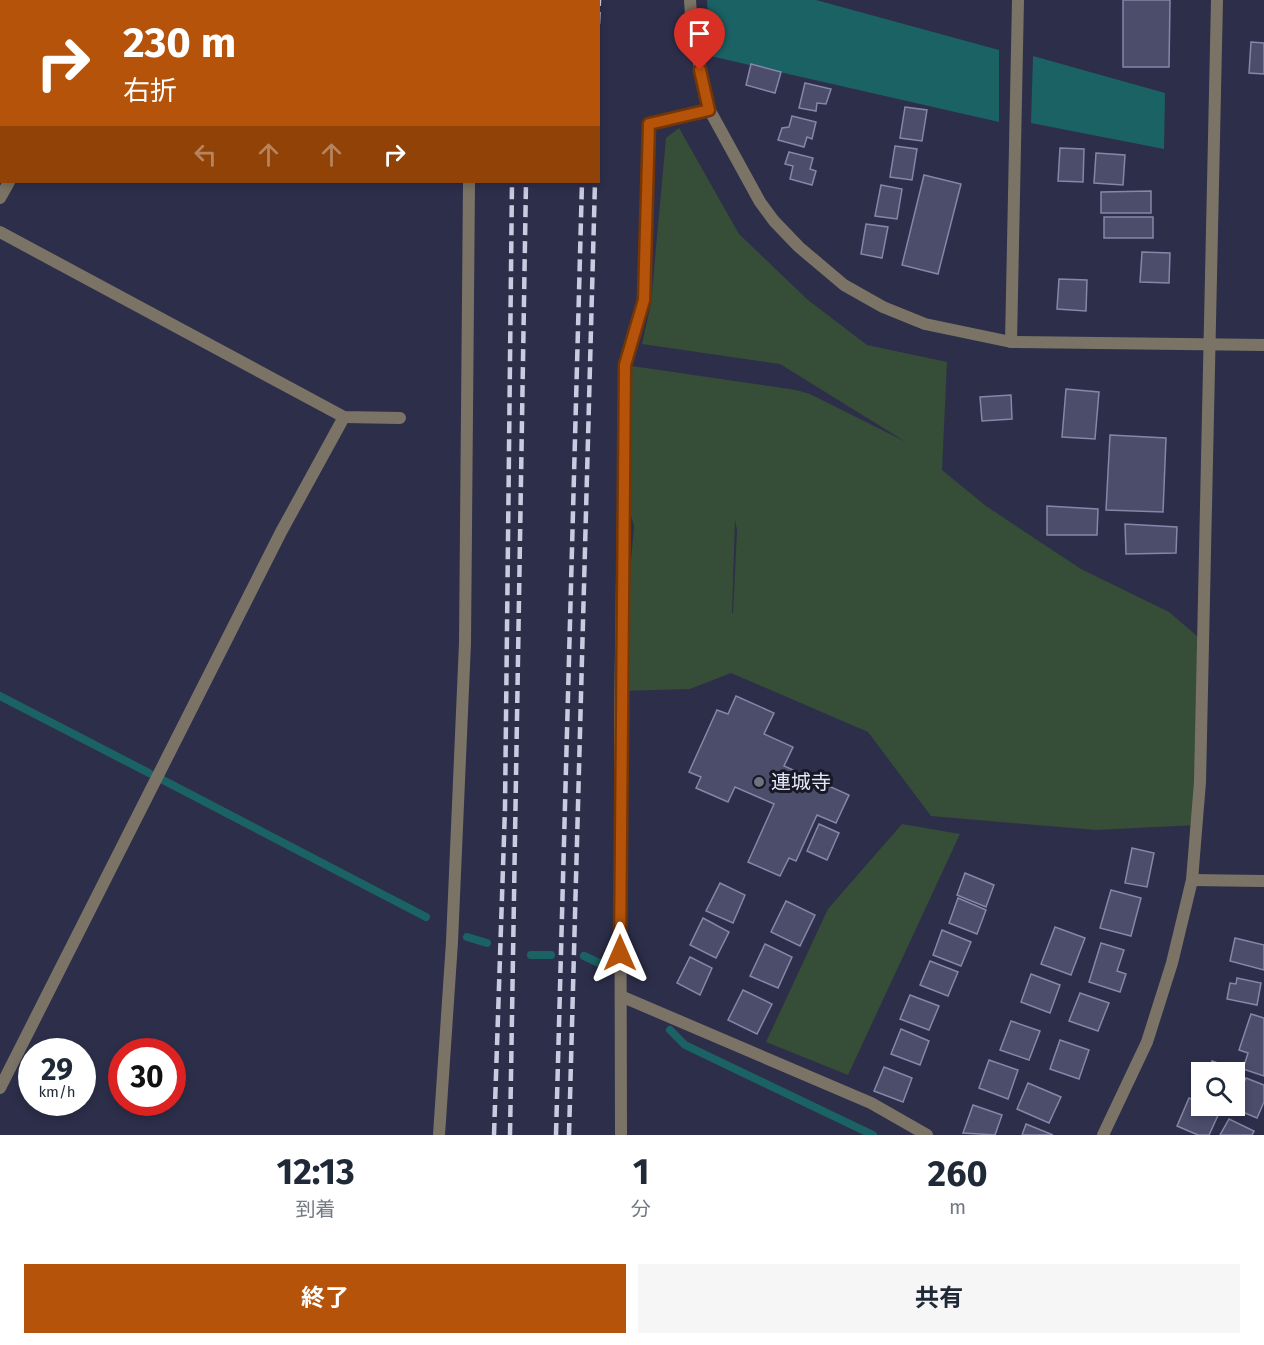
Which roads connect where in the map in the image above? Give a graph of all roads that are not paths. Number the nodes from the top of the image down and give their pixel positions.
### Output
1 (690, 0) edge
2 (1018, 0) edge
3 (1217, 0) edge
4 (709, 110) junction
5 (8, 183) edge
6 (469, 183) edge
7 (0, 198) edge
8 (0, 232) edge
9 (1011, 342) junction
10 (1210, 342) junction
11 (1264, 345) edge
12 (344, 417) junction
13 (400, 418) dead end
14 (1192, 879) junction
15 (1264, 881) edge
16 (623, 997) junction
17 (0, 1088) edge
18 (439, 1135) edge
19 (621, 1135) edge
20 (927, 1135) edge
21 (1103, 1135) edge

1 - 4 street
2 - 9 street
3 - 10 street
4 - 9 street
4 - 16 street
5 - 7 street
6 - 18 street
8 - 12 street
9 - 10 street
10 - 11 street
10 - 14 street
12 - 13 street
12 - 17 street
14 - 15 street
14 - 21 street
16 - 19 street
16 - 20 street

